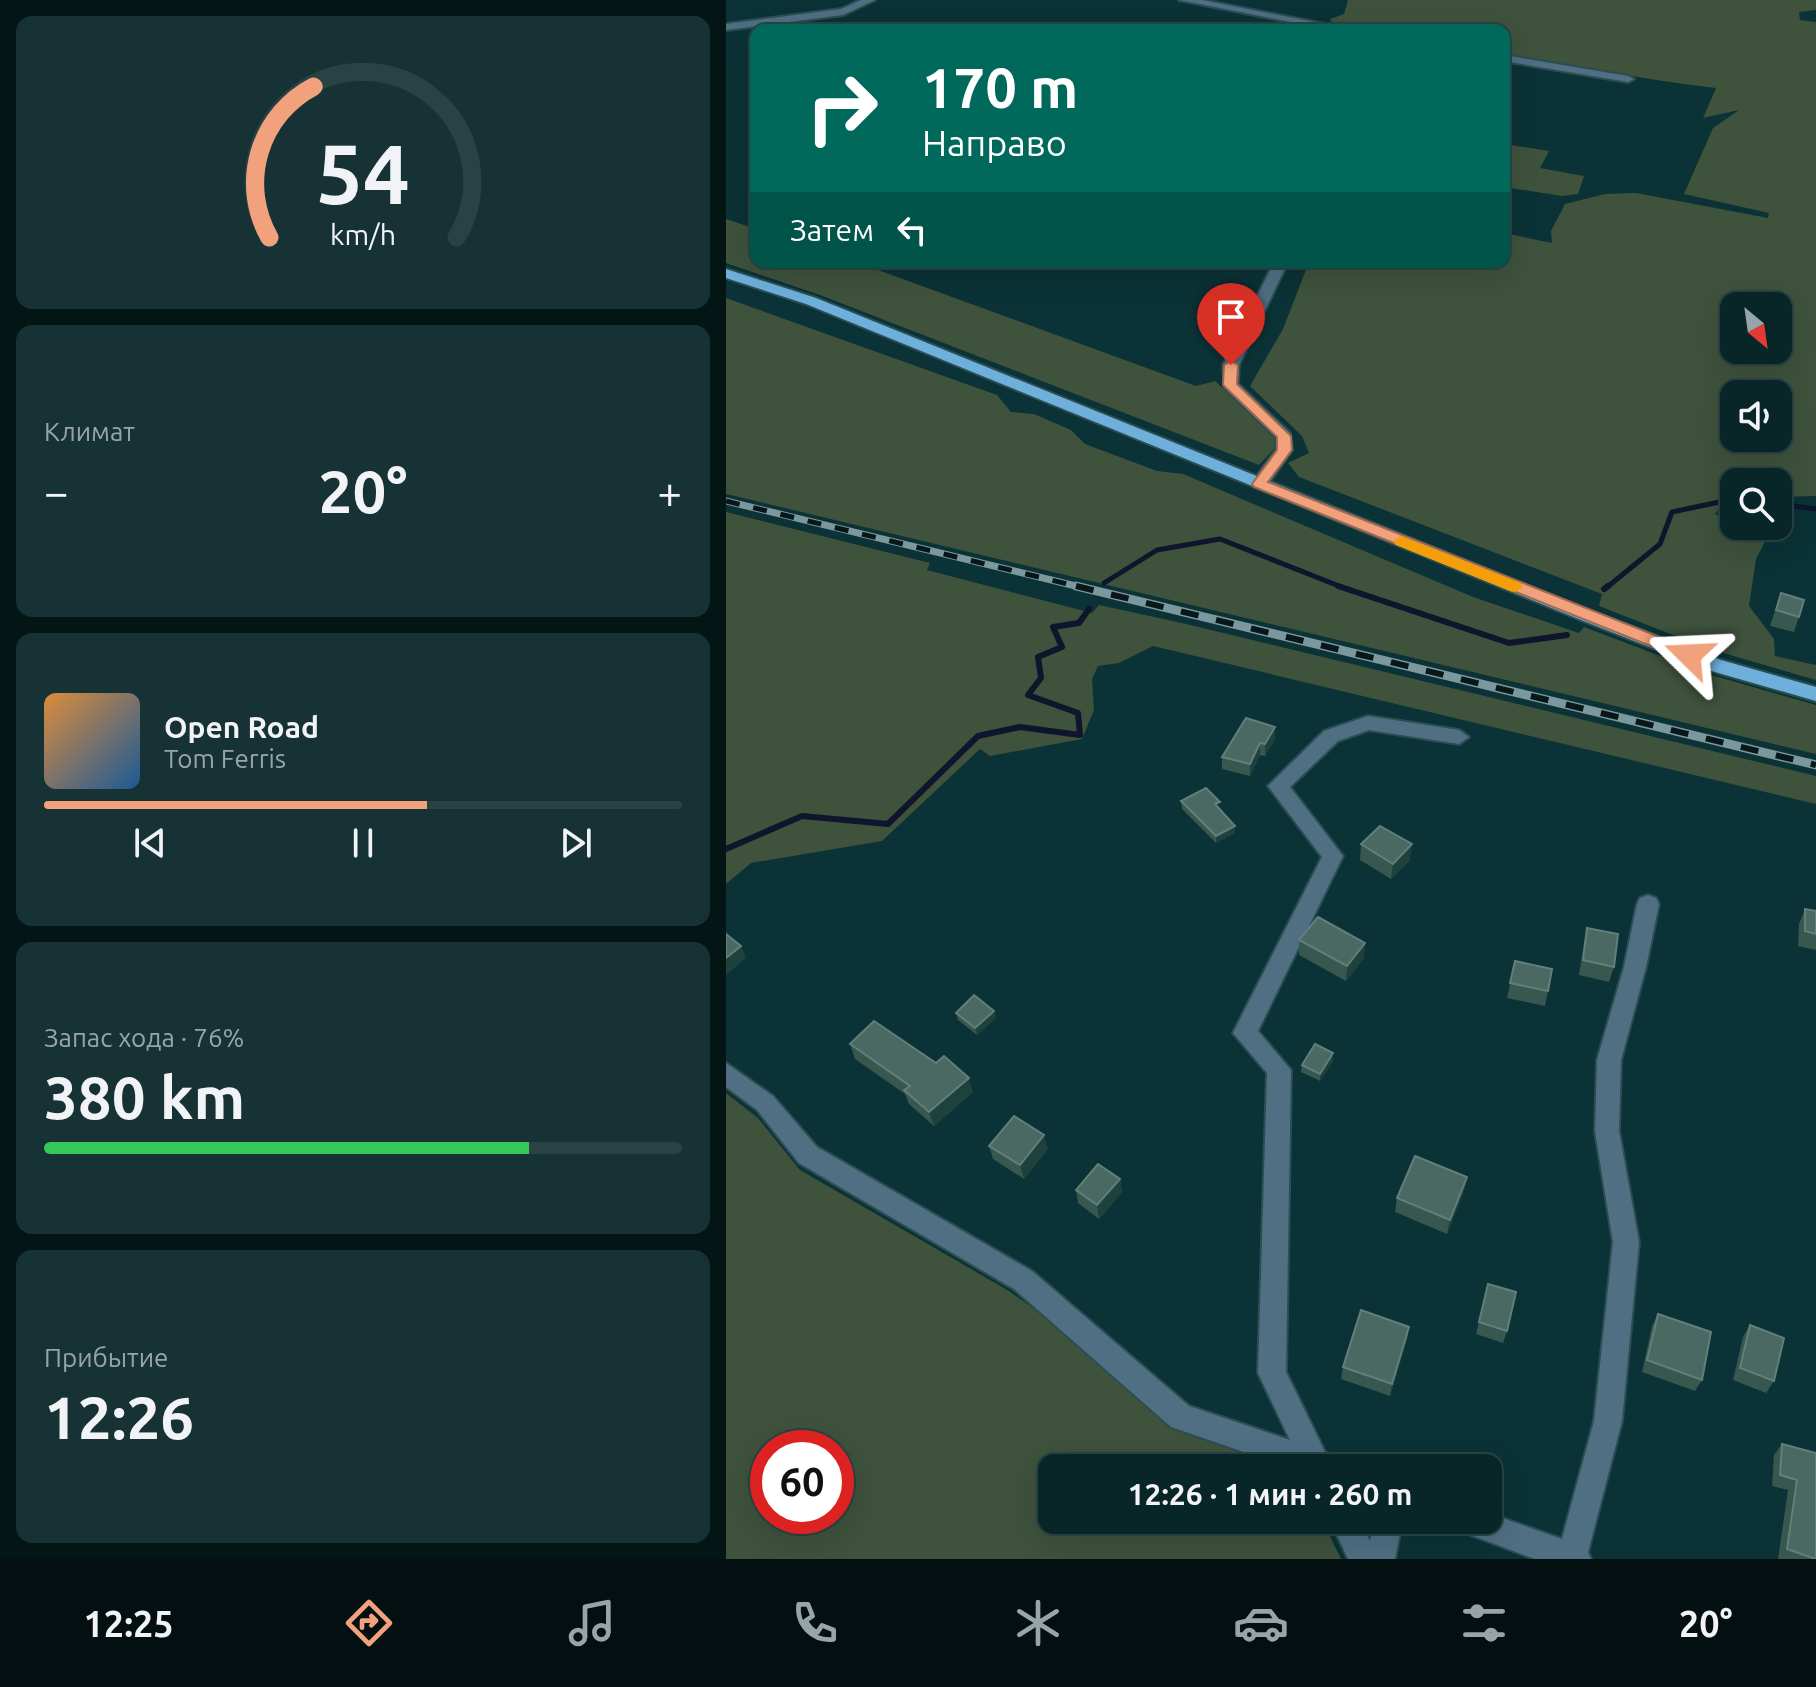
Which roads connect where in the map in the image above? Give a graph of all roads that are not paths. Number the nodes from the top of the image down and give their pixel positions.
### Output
1 (870, 0) edge
2 (1184, 0) edge
3 (1316, 24) edge
4 (726, 27) edge
5 (1510, 59) edge
6 (1628, 79) dead end
7 (1278, 268) edge
8 (726, 273) edge
9 (1259, 484) junction
10 (1816, 694) edge
11 (1459, 737) dead end
12 (1648, 904) dead end
13 (726, 1073) edge
14 (1287, 1454) edge
15 (1315, 1454) edge
16 (1502, 1532) edge
17 (1351, 1534) edge
18 (1386, 1534) edge
19 (1574, 1558) edge
20 (1363, 1559) edge
21 (1380, 1559) edge

1 - 4 street
2 - 3 street
5 - 6 street
7 - 9 street
8 - 9 main road
9 - 10 main road
11 - 15 street
12 - 19 street
13 - 14 street
16 - 19 street
17 - 20 street
18 - 21 street

